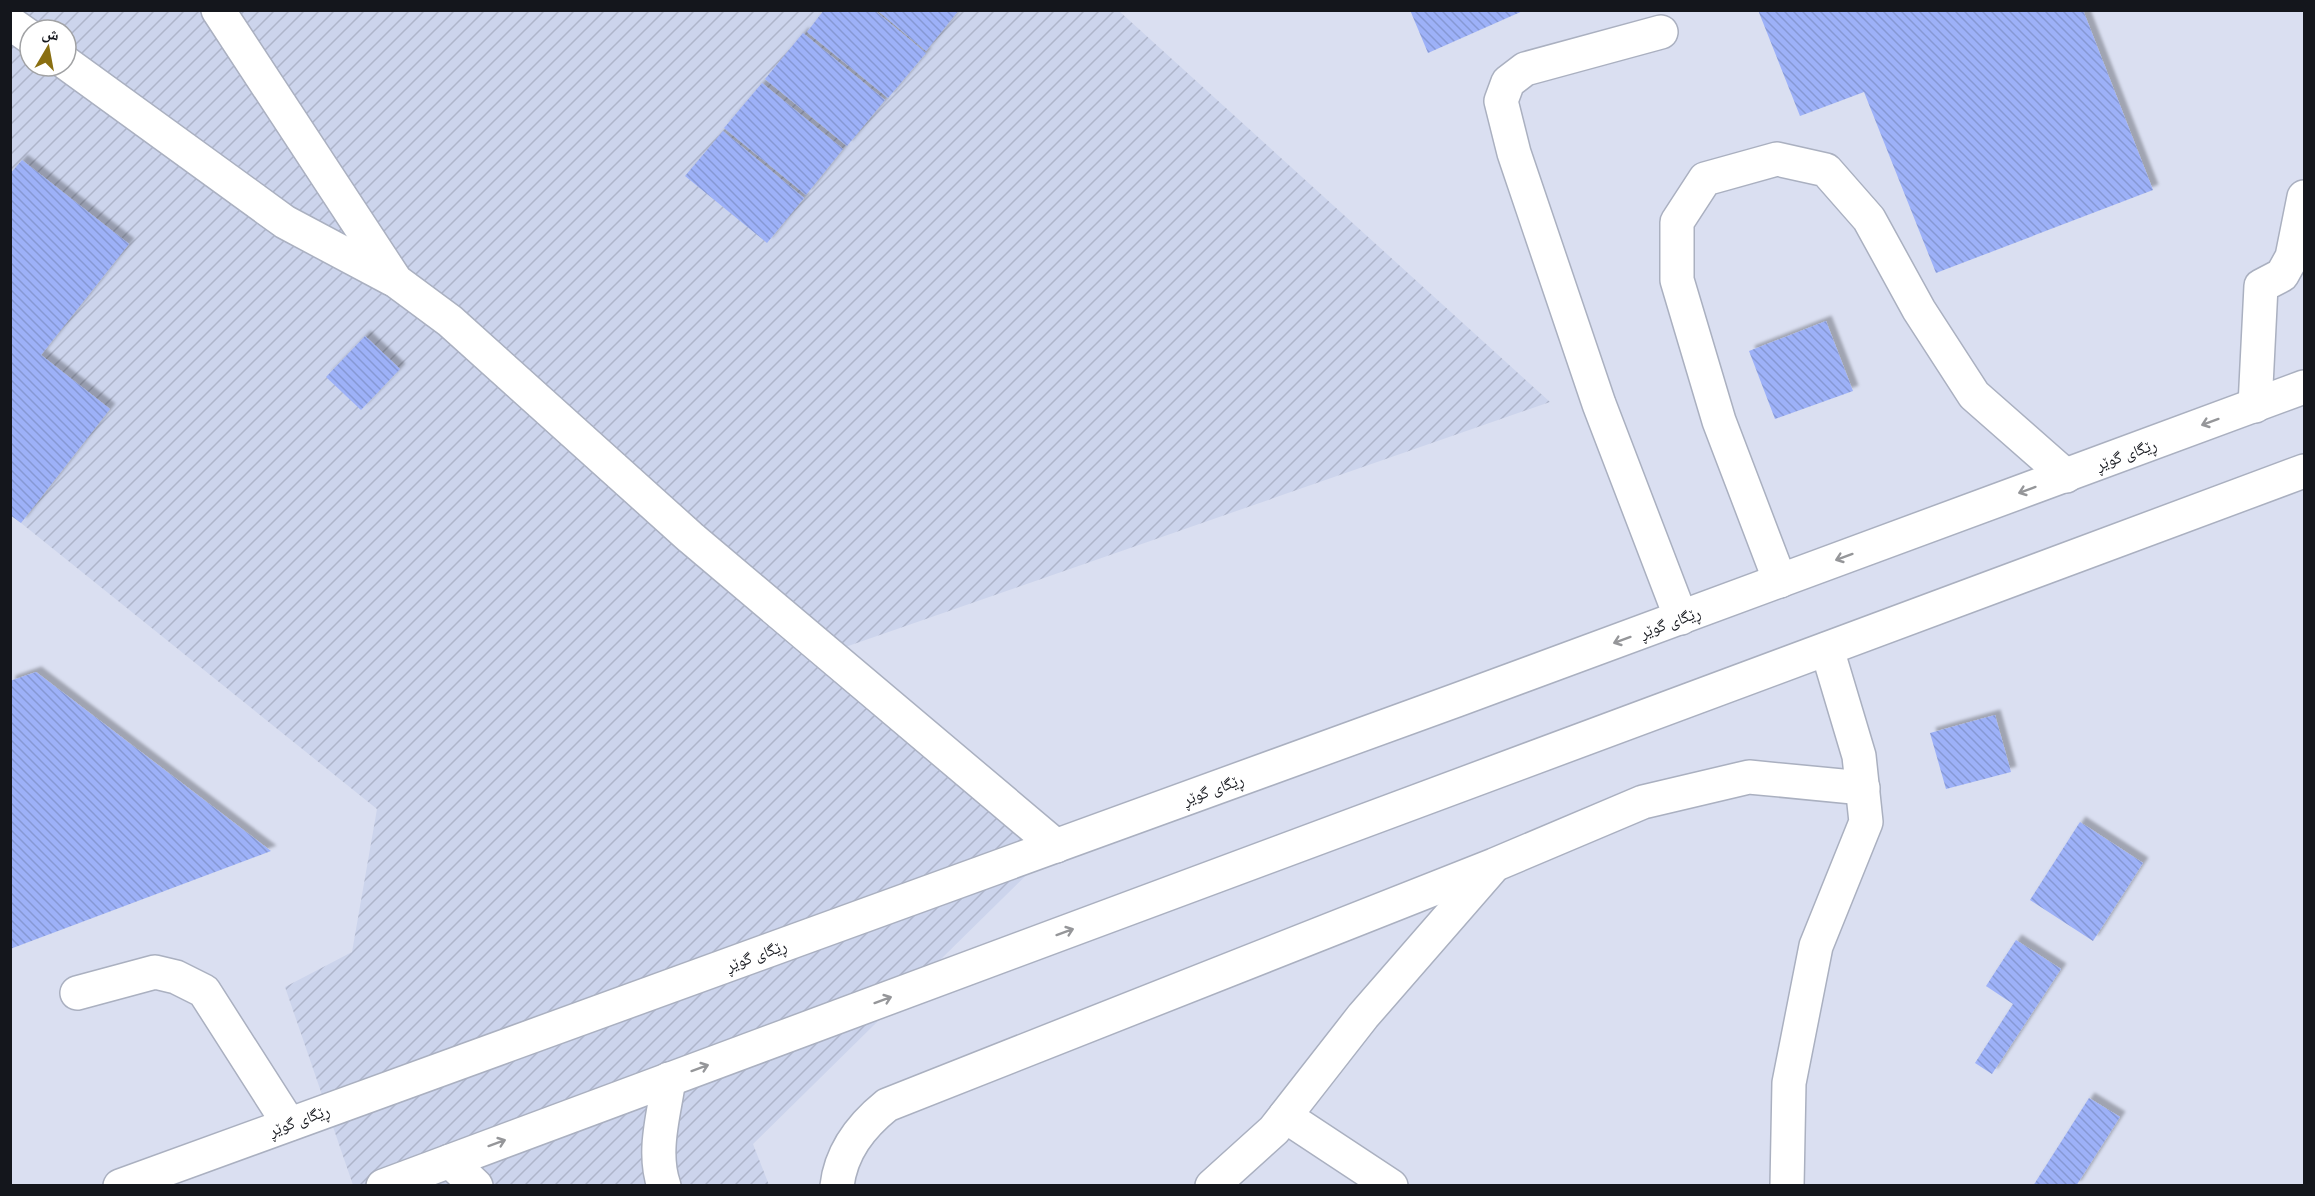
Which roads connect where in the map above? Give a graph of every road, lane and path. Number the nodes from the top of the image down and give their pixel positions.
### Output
1 (219, 10) edge
2 (1661, 32) dead end
3 (78, 72) edge
4 (2304, 197) edge
5 (396, 281) junction
6 (2304, 387) edge
7 (2255, 406) junction
8 (2304, 471) edge
9 (2066, 476) junction
10 (1780, 581) junction
11 (1681, 618) junction
12 (1827, 649) junction
13 (1863, 788) junction
14 (1056, 846) junction
15 (1494, 865) junction
16 (77, 993) dead end
17 (669, 1079) junction
18 (1286, 1116) junction
19 (289, 1124) junction
20 (450, 1161) junction
21 (120, 1185) edge
22 (383, 1185) edge
23 (476, 1185) edge
24 (664, 1185) edge
25 (837, 1185) edge
26 (1212, 1185) edge
27 (1391, 1185) edge
28 (1786, 1185) edge

1 - 5 main road
2 - 11 main road
3 - 5 main road
4 - 7 main road
5 - 14 main road
6 - 7 main road, ڕێگای گوێڕ
7 -> 9 main road, ڕێگای گوێڕ
8 - 12 main road
9 -> 10 main road, ڕێگای گوێڕ
9 - 10 main road
10 - 11 main road, ڕێگای گوێڕ
11 -> 14 main road, ڕێگای گوێڕ
12 - 13 main road
17 -> 12 main road
13 - 15 main road
13 - 28 main road
14 - 19 main road, ڕێگای گوێڕ
15 - 18 main road
15 - 25 main road
16 - 19 main road
20 -> 17 main road
17 - 24 main road
18 - 26 main road
18 - 27 main road
19 - 21 main road, ڕێگای گوێڕ
20 - 22 main road
20 - 23 main road

